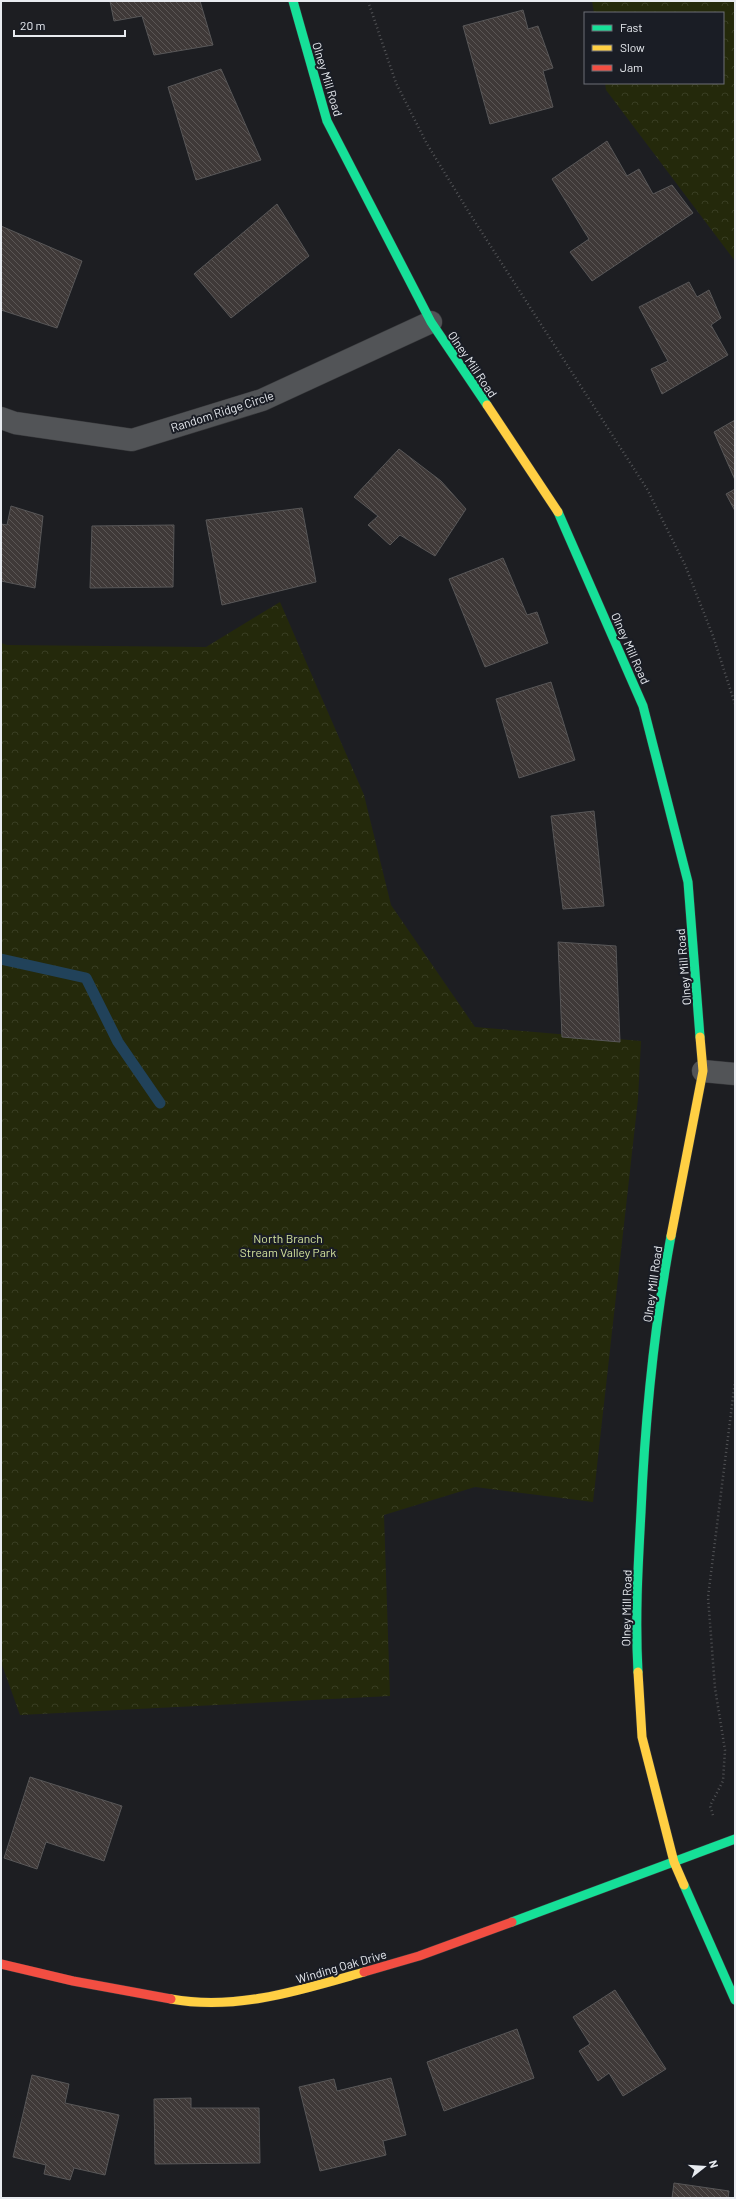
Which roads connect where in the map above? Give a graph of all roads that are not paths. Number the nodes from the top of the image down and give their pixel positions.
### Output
1 (293, 1) edge
2 (431, 322) junction
3 (1, 418) edge
4 (703, 1071) junction
5 (735, 1074) edge
6 (735, 1839) edge
7 (674, 1862) junction
8 (1, 1964) edge
9 (735, 2000) edge

1 - 2 street, Olney Mill Road
2 - 3 street, Random Ridge Circle
2 - 4 street, Olney Mill Road
4 - 5 street
4 - 7 street, Olney Mill Road
6 - 7 street, Winding Oak Drive
7 - 8 street, Winding Oak Drive
7 - 9 street, Olney Mill Road

